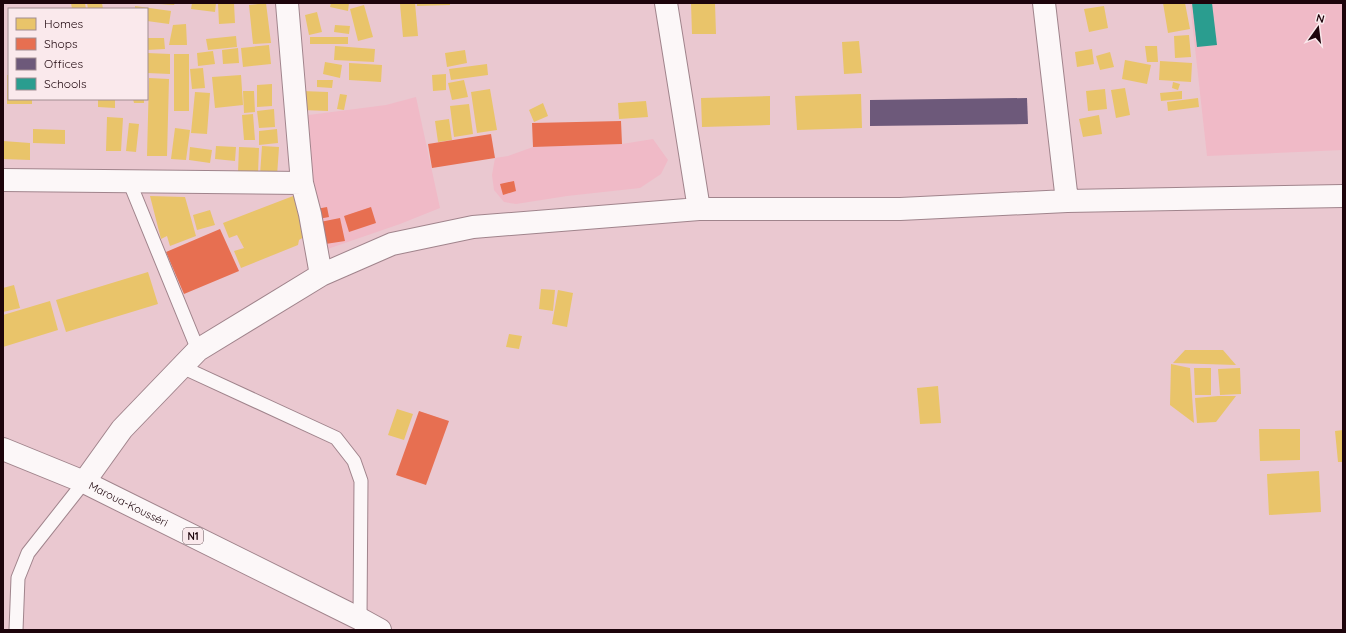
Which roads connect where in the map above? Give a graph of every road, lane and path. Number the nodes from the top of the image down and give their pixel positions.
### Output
1 (287, 3) edge
2 (666, 3) edge
3 (1044, 3) edge
4 (3, 180) edge
5 (129, 181) junction
6 (302, 183) junction
7 (1343, 196) edge
8 (1067, 201) junction
9 (699, 209) junction
10 (321, 275) junction
11 (198, 350) junction
12 (182, 367) junction
13 (3, 449) edge
14 (84, 482) junction
15 (358, 624) edge
16 (16, 630) edge
17 (380, 630) edge

1 - 6 main road
2 - 9 main road
3 - 8 main road
4 - 5 main road
5 - 6 main road
5 - 11 lane
6 - 10 main road
7 - 8 main road
8 - 9 main road
9 - 10 main road
10 - 11 main road
11 - 12 main road
12 - 14 main road
12 - 15 lane
13 - 14 main road, Maroua-Kousséri / N1
14 - 15 main road, Maroua-Kousséri / N1
14 - 16 lane
15 - 17 main road, Maroua-Kousséri / N1

